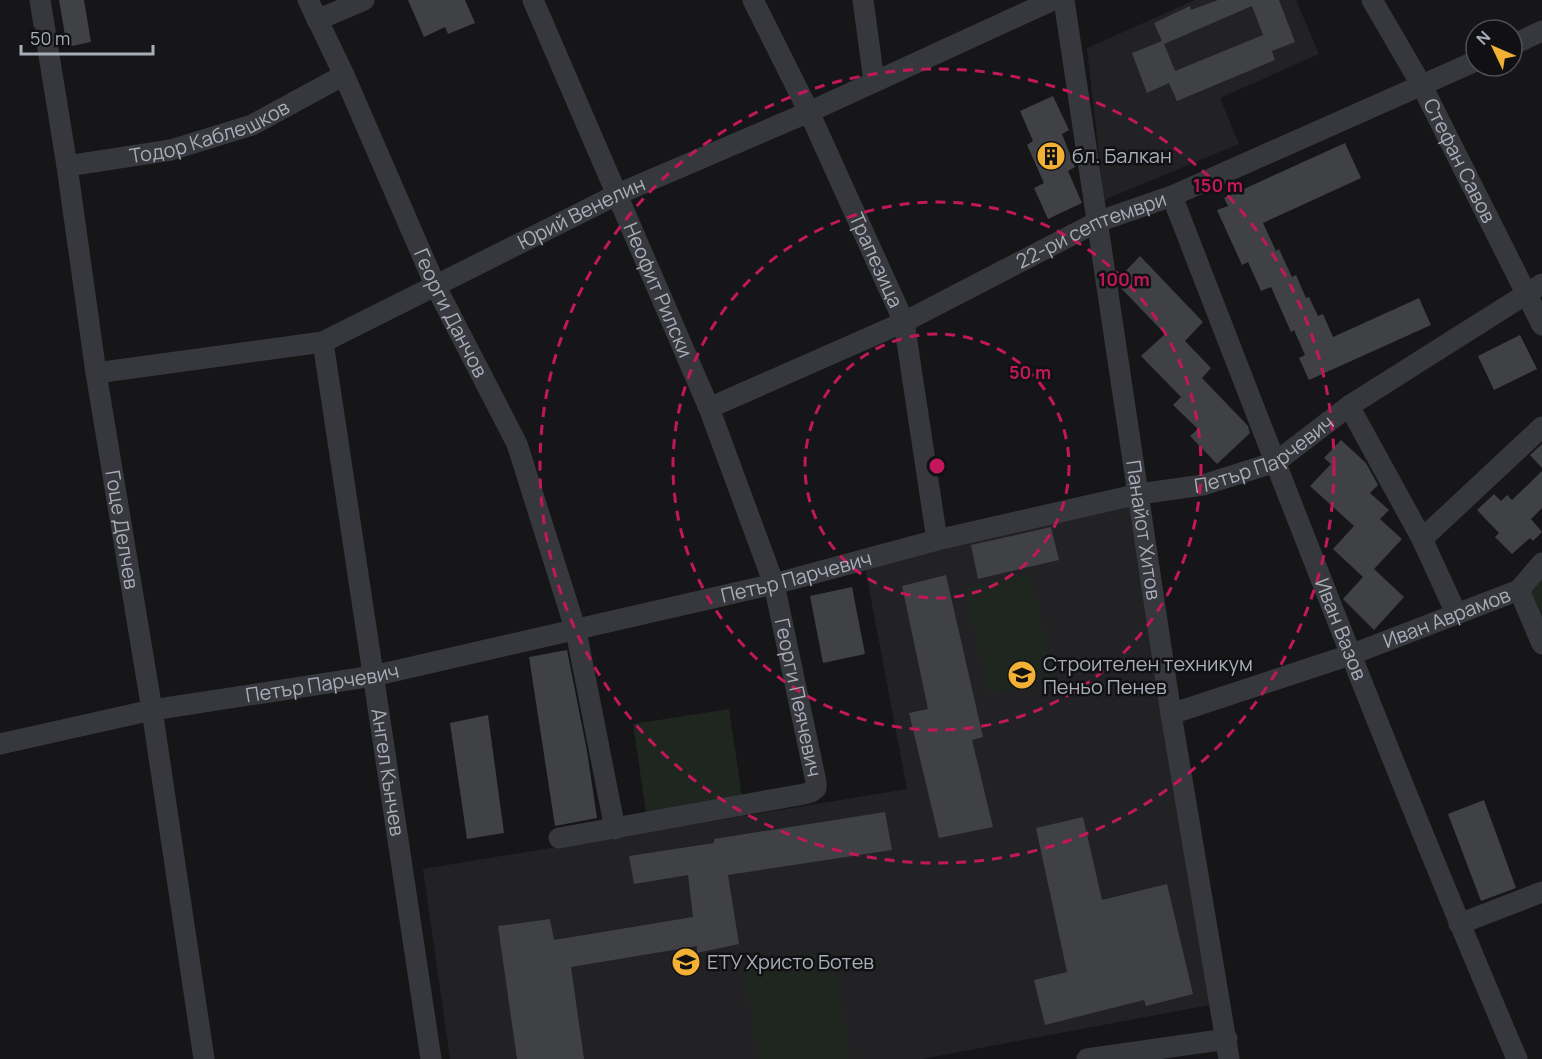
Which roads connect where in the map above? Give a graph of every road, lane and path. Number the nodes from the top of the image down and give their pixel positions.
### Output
1 (40, 0) edge
2 (308, 0) edge
3 (364, 0) edge
4 (533, 0) edge
5 (753, 0) edge
6 (863, 0) edge
7 (1053, 0) edge
8 (1064, 0) edge
9 (1372, 0) edge
10 (318, 20) junction
11 (1542, 31) edge
12 (1524, 39) edge
13 (1464, 67) edge
14 (345, 75) junction
15 (874, 81) junction
16 (1422, 86) junction
17 (809, 112) junction
18 (67, 166) junction
19 (618, 194) junction
20 (1172, 196) junction
21 (1097, 222) junction
22 (436, 286) junction
23 (1534, 289) edge
24 (904, 322) junction
25 (1542, 325) edge
26 (323, 342) junction
27 (96, 373) junction
28 (1349, 406) junction
29 (709, 408) junction
30 (1542, 427) edge
31 (1276, 462) junction
32 (1138, 494) junction
33 (1422, 539) junction
34 (937, 540) junction
35 (1542, 564) edge
36 (774, 584) junction
37 (1519, 590) junction
38 (1456, 613) junction
39 (576, 631) junction
40 (1542, 644) edge
41 (1350, 655) junction
42 (373, 676) junction
43 (152, 710) junction
44 (1171, 714) junction
45 (0, 744) edge
46 (615, 829) junction
47 (559, 838) dead end
48 (1542, 892) edge
49 (1459, 924) junction
50 (1228, 1049) edge
51 (1142, 1055) edge
52 (204, 1059) edge
53 (431, 1059) edge
54 (1087, 1059) edge
55 (1517, 1059) edge

1 - 18 street, Гоце Делчев
2 - 10 street, Георги Данчов
3 - 10 street
4 - 19 street, Неофит Рилски
5 - 17 street, Трапезица
6 - 15 street
7 - 15 street, Юрий Венелин
8 - 21 street, Панайот Хитов
9 - 16 street, Стефан Савов
10 - 14 street, Георги Данчов
11 - 12 street
13 - 16 street, 22-ри септември
14 - 18 street, Тодор Каблешков
14 - 22 street, Георги Данчов
15 - 17 street, Юрий Венелин
16 - 20 street, 22-ри септември
16 - 23 street, Стефан Савов
17 - 19 street, Юрий Венелин
17 - 24 street, Трапезица
18 - 27 street, Гоце Делчев
19 - 22 street, Юрий Венелин
19 - 29 street, Неофит Рилски
20 - 21 street, 22-ри септември
20 - 31 street, Иван Вазов
21 - 24 street, 22-ри септември
21 - 32 street, Панайот Хитов
22 - 26 street, Юрий Венелин
22 - 39 street, Георги Данчов
23 - 25 street, Стефан Савов
23 - 28 street, Петър Парчевич
24 - 29 street, 22-ри септември
24 - 34 street, Трапезица
26 - 27 street, Юрий Венелин
26 - 42 street, Ангел Кънчев
27 - 43 street, Гоце Делчев
28 - 31 street, Петър Парчевич
28 - 33 street
29 - 36 street, Неофит Рилски
30 - 33 street
31 - 32 street, Петър Парчевич
31 - 41 street, Иван Вазов
32 - 34 street, Петър Парчевич
32 - 44 street, Панайот Хитов
33 - 38 street
34 - 36 street, Петър Парчевич
35 - 37 street, Иван Аврамов
36 - 39 street, Петър Парчевич
36 - 46 street, Георги Пеячевич
37 - 38 street, Иван Аврамов
37 - 40 street
38 - 41 street, Иван Аврамов
39 - 42 street, Петър Парчевич
39 - 46 street
41 - 44 street, Иван Аврамов
41 - 49 street, Иван Вазов
42 - 43 street, Петър Парчевич
42 - 53 street, Ангел Кънчев
43 - 45 street, Петър Парчевич
43 - 52 street, Гоце Делчев
44 - 50 street, Панайот Хитов
46 - 47 street, Георги Пеячевич
48 - 49 street
49 - 55 street, Иван Вазов
50 - 51 street
51 - 54 street

